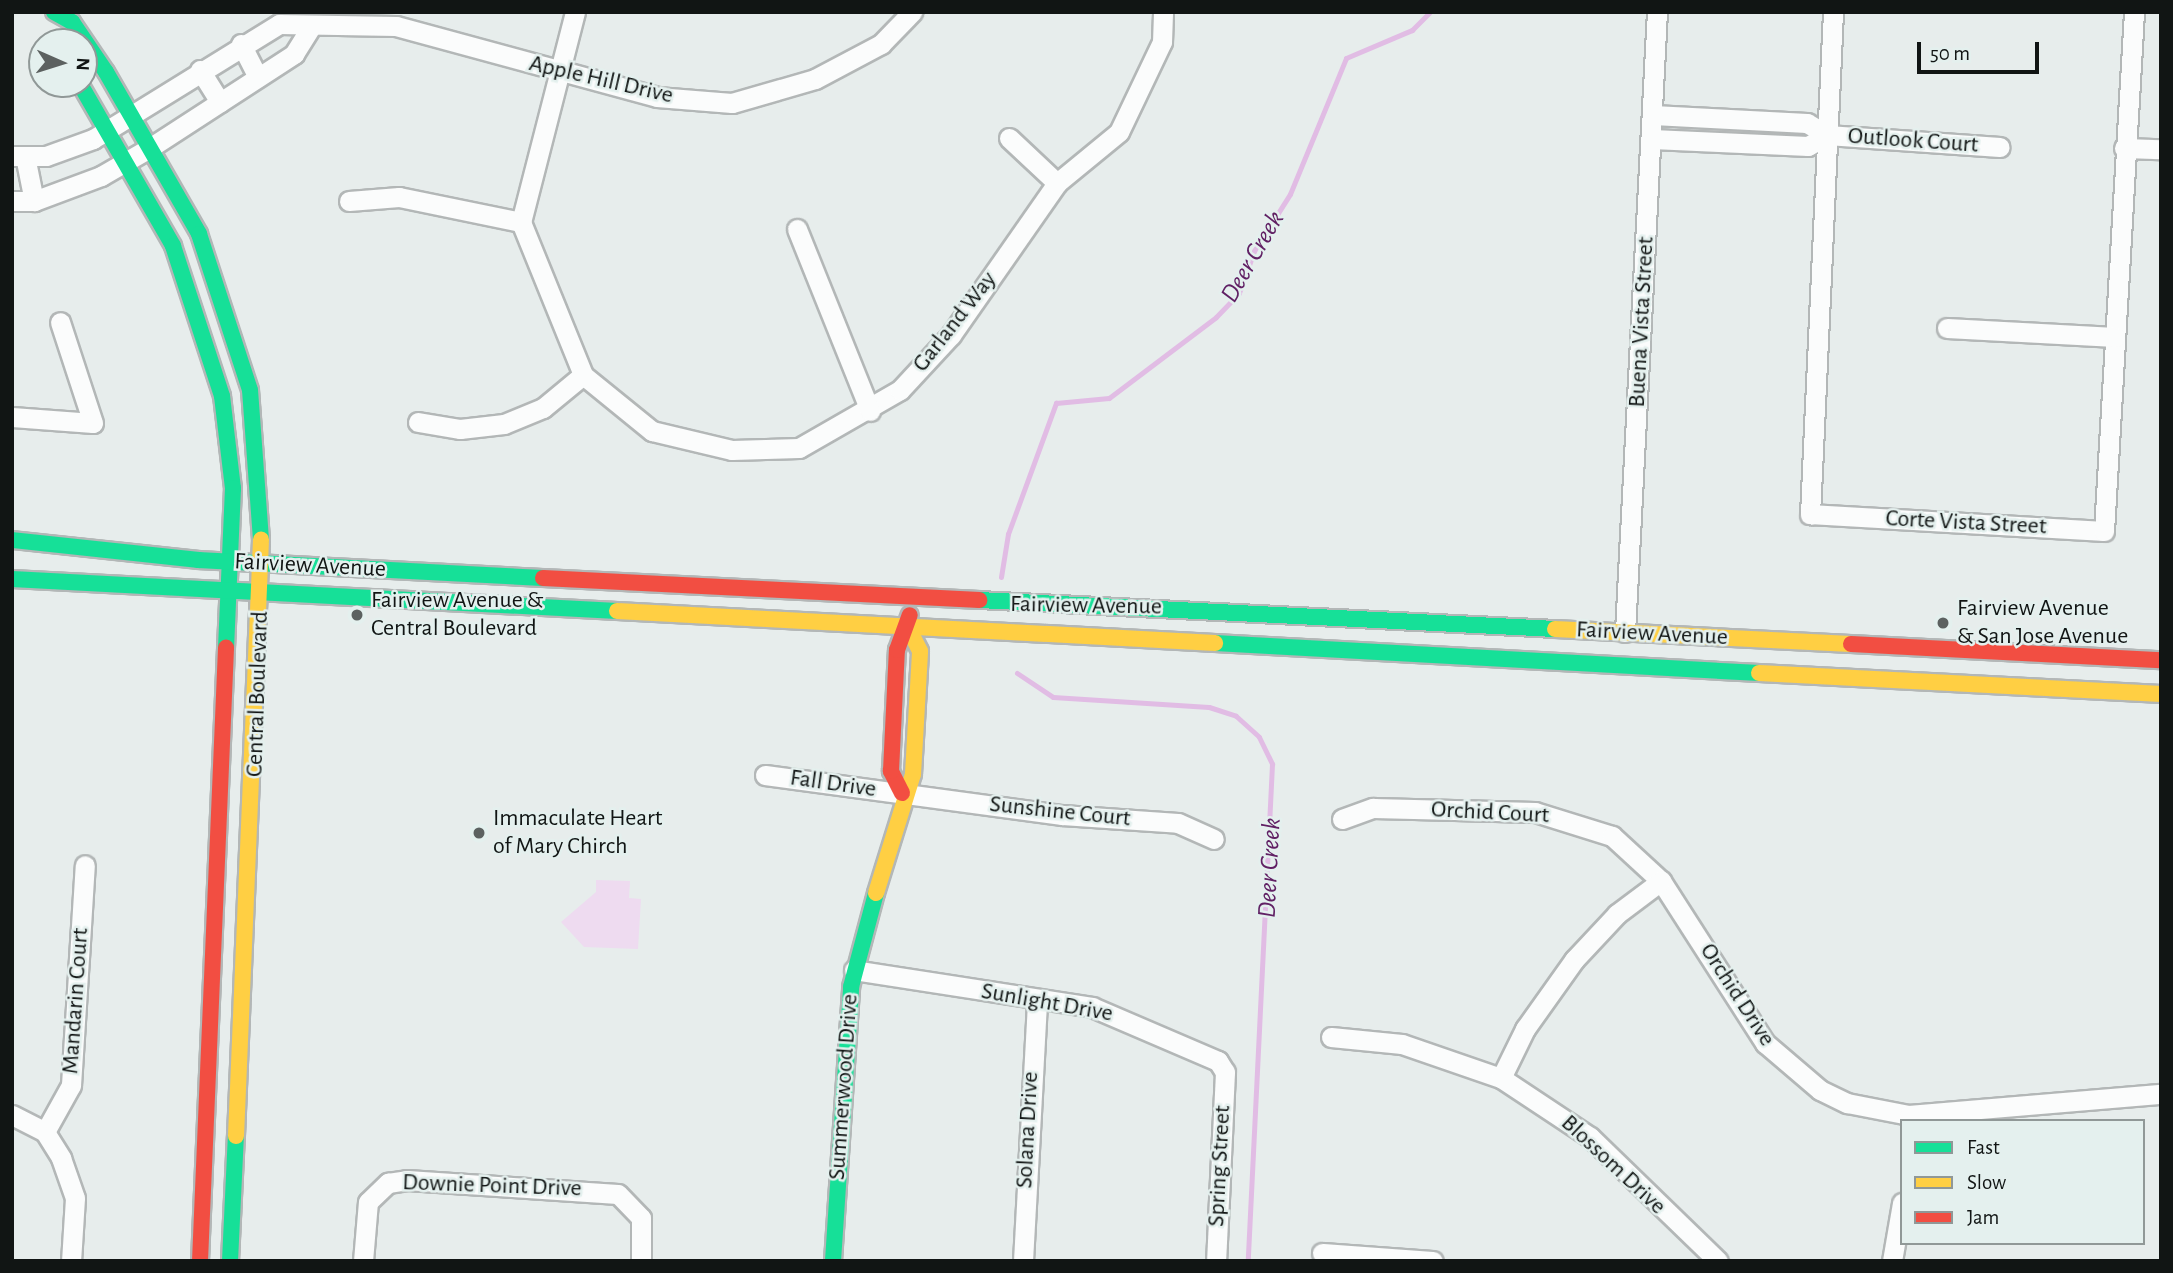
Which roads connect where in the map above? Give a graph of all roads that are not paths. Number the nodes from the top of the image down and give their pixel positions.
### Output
1 (575, 12) edge
2 (912, 12) edge
3 (1163, 12) edge
4 (1657, 12) edge
5 (1833, 12) edge
6 (2134, 12) edge
7 (54, 13) edge
8 (312, 25) junction
9 (241, 44) junction
10 (200, 70) junction
11 (558, 73) junction
12 (258, 77) junction
13 (89, 98) edge
14 (220, 102) junction
15 (131, 113) junction
16 (1653, 115) junction
17 (107, 128) junction
18 (1827, 135) junction
19 (1009, 138) dead end
20 (1652, 139) junction
21 (151, 147) junction
22 (2000, 147) dead end
23 (2124, 148) junction
24 (2161, 149) edge
25 (19, 156) edge
26 (127, 161) junction
27 (1057, 183) junction
28 (12, 201) edge
29 (34, 201) junction
30 (349, 201) dead end
31 (521, 222) junction
32 (797, 229) dead end
33 (60, 322) dead end
34 (1947, 328) dead end
35 (2115, 337) junction
36 (583, 375) junction
37 (870, 411) junction
38 (12, 417) edge
39 (418, 422) dead end
40 (12, 540) edge
41 (233, 562) junction
42 (263, 564) junction
43 (12, 579) edge
44 (230, 593) junction
45 (262, 595) junction
46 (911, 599) junction
47 (909, 629) junction
48 (1625, 632) junction
49 (2161, 660) edge
50 (2161, 694) edge
51 (765, 775) dead end
52 (902, 793) junction
53 (1342, 819) dead end
54 (1214, 839) dead end
55 (85, 864) dead end
56 (1661, 881) junction
57 (854, 970) junction
58 (1037, 999) junction
59 (1331, 1037) dead end
60 (1225, 1072) joint
61 (1502, 1078) junction
62 (2161, 1094) edge
63 (12, 1115) edge
64 (1909, 1118) edge
65 (45, 1132) junction
66 (1900, 1215) edge
67 (1322, 1252) dead end
68 (71, 1261) edge
69 (200, 1261) edge
70 (230, 1261) edge
71 (363, 1261) edge
72 (641, 1261) edge
73 (833, 1261) edge
74 (1023, 1261) edge
75 (1216, 1261) edge
76 (1433, 1261) edge
77 (1718, 1261) edge
78 (1892, 1261) edge

1 - 11 street
2 - 11 street, Apple Hill Drive
3 - 27 street, Garland Way
4 - 16 street, Buena Vista Street
5 - 18 street, Corte Vista Street
6 - 23 street, Corte Vista Street
7 - 15 main road, Central Boulevard
8 - 9 street, Apple Hill Drive
8 - 11 street, Apple Hill Drive
8 - 12 street
9 - 10 street, Apple Hill Drive
9 - 12 street
10 - 14 street
10 - 15 street, Apple Hill Drive
11 - 31 street
12 - 14 street
13 - 17 main road, Central Boulevard
14 - 21 street
15 - 17 street, Apple Hill Drive
15 - 21 main road, Central Boulevard
16 - 18 street
16 - 20 street, Buena Vista Street
17 - 25 street, Apple Hill Drive
17 - 26 main road, Central Boulevard
18 - 20 street
18 - 22 street, Outlook Court
18 - 35 street, Corte Vista Street
19 - 27 street
20 - 48 street, Buena Vista Street
21 - 26 street
21 - 42 main road, Central Boulevard
23 - 24 street
23 - 35 street, Corte Vista Street
25 - 29 street
26 - 29 street
26 - 41 main road, Central Boulevard
27 - 37 street, Garland Way
28 - 29 street
30 - 31 street
31 - 36 street, Garland Way
32 - 37 street
33 - 38 street
34 - 35 street
36 - 37 street, Garland Way
36 - 39 street
40 - 41 main road, Fairview Avenue
41 - 42 main road, Fairview Avenue
41 - 44 main road, Central Boulevard
42 - 45 main road, Central Boulevard
42 - 46 main road, Fairview Avenue
43 - 44 main road, Fairview Avenue
44 - 45 main road, Fairview Avenue
44 - 69 main road, Central Boulevard
45 - 47 main road, Fairview Avenue
45 - 70 main road, Central Boulevard
46 - 47 main road, Summerwood Drive
46 - 48 main road, Fairview Avenue
47 - 50 main road, Fairview Avenue
47 - 52 main road, Summerwood Drive
47 - 52 main road, Summerwood Drive
48 - 49 main road, Fairview Avenue
51 - 52 street, Fall Drive
52 - 54 street, Sunshine Court
52 - 57 main road, Summerwood Drive
53 - 56 street, Orchid Court
55 - 65 street, Mandarin Court
56 - 61 street
56 - 64 street, Orchid Drive
57 - 58 street, Sunlight Drive
57 - 73 main road, Summerwood Drive
58 - 60 street, Sunlight Drive
58 - 74 street, Solana Drive
59 - 61 street, Blossom Drive
60 - 75 street, Spring Street
61 - 77 street, Blossom Drive
62 - 64 street, Orchid Drive
63 - 65 street
65 - 68 street
66 - 78 street
67 - 76 street
71 - 72 street, Downie Point Drive

